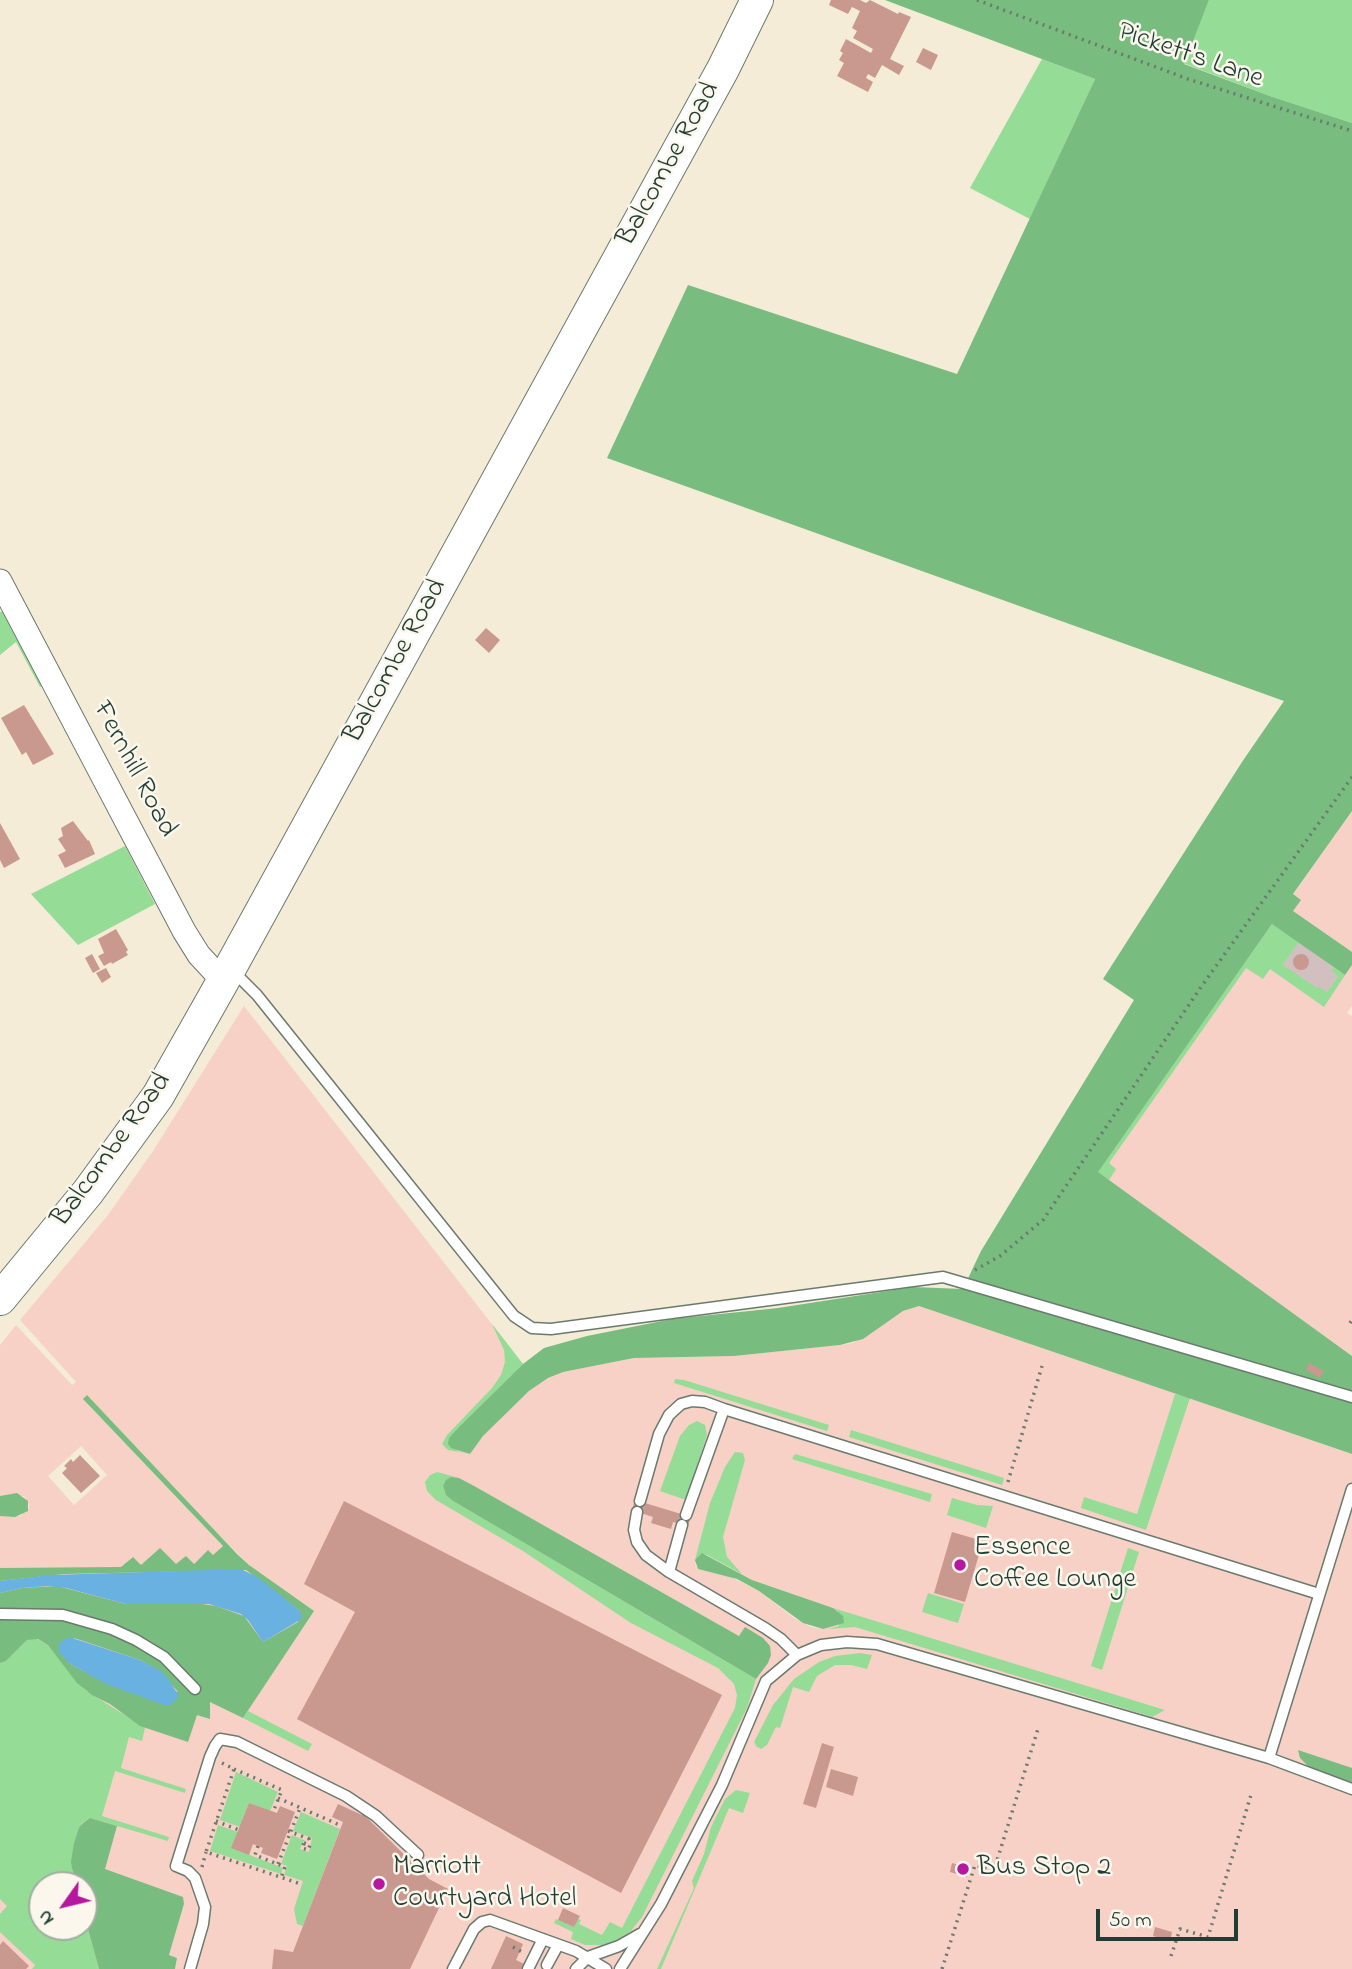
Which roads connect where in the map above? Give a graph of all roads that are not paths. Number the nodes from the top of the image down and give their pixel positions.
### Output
1 (757, 0) edge
2 (3, 595) edge
3 (226, 974) junction
4 (0, 1299) edge
5 (1352, 1397) edge
6 (724, 1409) junction
7 (1352, 1489) edge
8 (669, 1572) junction
9 (1319, 1594) junction
10 (0, 1614) edge
11 (797, 1655) junction
12 (195, 1689) dead end
13 (1269, 1758) junction
14 (1352, 1789) edge
15 (418, 1855) dead end
16 (645, 1930) junction
17 (543, 1939) junction
18 (558, 1945) junction
19 (588, 1957) junction
20 (547, 1965) dead end
21 (190, 1969) edge
22 (453, 1969) edge
23 (528, 1969) edge
24 (576, 1969) edge
25 (606, 1969) edge
26 (620, 1969) edge

1 - 3 main road, Balcombe Road
2 - 3 street, Fernhill Road
3 - 4 main road, Balcombe Road
3 - 5 lane
6 - 8 lane
6 - 8 lane
6 - 9 lane
7 - 9 lane
8 - 11 lane
9 - 13 lane
10 - 12 lane
11 - 13 lane
11 - 16 lane
13 - 14 lane
15 - 21 lane
16 - 19 lane
16 - 26 lane
17 - 18 lane
17 - 22 lane
17 - 23 lane
18 - 19 lane
18 - 20 lane
19 - 24 lane
19 - 25 lane

